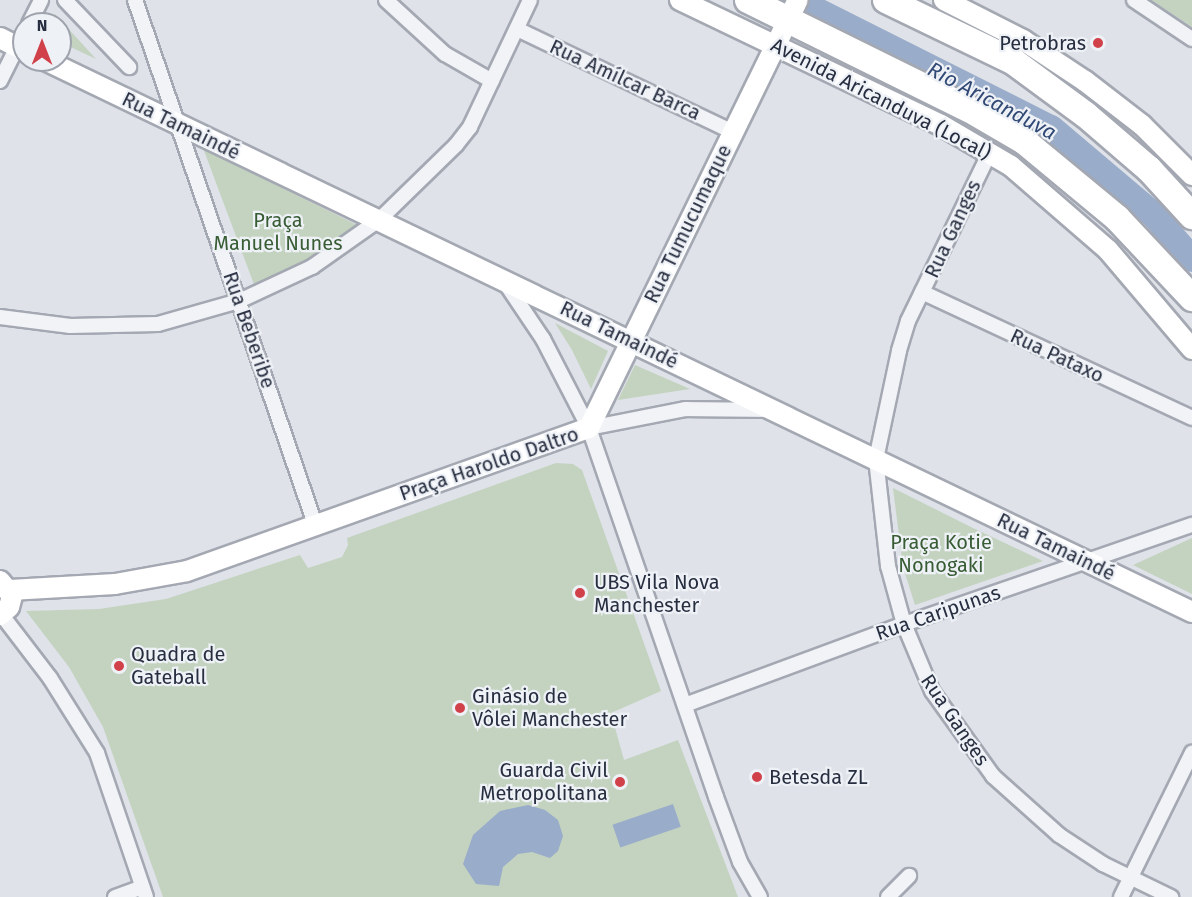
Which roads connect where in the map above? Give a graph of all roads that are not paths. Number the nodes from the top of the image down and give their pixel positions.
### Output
1 (64, 0) edge
2 (135, 0) edge
3 (386, 0) edge
4 (530, 0) edge
5 (680, 0) edge
6 (748, 0) edge
7 (886, 0) edge
8 (944, 0) edge
9 (1134, 0) edge
10 (793, 9) edge
11 (517, 29) junction
12 (1192, 39) edge
13 (775, 46) junction
14 (12, 52) edge
15 (129, 67) dead end
16 (69, 72) edge
17 (0, 81) edge
18 (492, 81) junction
19 (181, 127) junction
20 (733, 132) junction
21 (990, 152) junction
22 (1192, 175) edge
23 (1192, 216) edge
24 (380, 219) junction
25 (1134, 237) junction
26 (503, 279) junction
27 (922, 292) junction
28 (1192, 298) edge
29 (239, 302) junction
30 (1192, 314) edge
31 (0, 317) edge
32 (632, 341) junction
33 (1192, 349) edge
34 (775, 410) junction
35 (1192, 418) edge
36 (589, 428) junction
37 (876, 459) junction
38 (315, 524) junction
39 (1192, 525) edge
40 (1087, 563) junction
41 (5, 585) edge
42 (1192, 612) edge
43 (0, 614) edge
44 (904, 624) junction
45 (685, 705) junction
46 (1192, 753) edge
47 (909, 876) dead end
48 (1130, 877) junction
49 (144, 892) edge
50 (115, 897) edge
51 (760, 897) edge
52 (888, 897) edge
53 (1121, 897) edge
54 (1171, 897) edge

1 - 15 street
2 - 19 street, Rua Beberibe
3 - 18 street
4 - 11 street
5 - 13 street, Avenida Aricanduva (Local)
6 - 10 highway
7 - 23 highway
8 - 22 street
9 - 12 street
10 - 13 street, Rua Tumucumaque
10 - 25 highway
11 - 18 street
11 - 20 street, Rua Amílcar Barca
13 - 20 street, Rua Tumucumaque
13 - 21 street, Avenida Aricanduva (Local)
14 - 17 street
16 - 19 street, Rua Tamaindé
18 - 24 street
19 - 24 street, Rua Tamaindé
19 - 29 street, Rua Beberibe
20 - 32 street, Rua Tumucumaque
21 - 27 street, Rua Ganges
21 - 33 street, Avenida Aricanduva (Local)
24 - 26 street, Rua Tamaindé
24 - 29 street
25 - 28 highway
25 - 30 highway
26 - 32 street, Rua Tamaindé
26 - 36 street
27 - 35 street, Rua Pataxo
27 - 37 street, Rua Ganges
29 - 31 street
29 - 38 street, Rua Beberibe
32 - 34 street, Rua Tamaindé
32 - 36 street, Rua Tumucumaque
34 - 36 street
34 - 37 street, Rua Tamaindé
36 - 38 street, Praça Haroldo Daltro
36 - 45 street, Praça Haroldo Daltro
37 - 40 street, Rua Tamaindé
37 - 44 street, Rua Ganges
38 - 41 street, Praça Haroldo Daltro
39 - 40 street, Rua Caripunas
40 - 42 street, Rua Tamaindé
40 - 44 street, Rua Caripunas
41 - 43 street
43 - 49 street
44 - 45 street, Rua Caripunas
44 - 48 street, Rua Ganges
45 - 51 street, Praça Haroldo Daltro
46 - 48 street
47 - 52 street
48 - 53 street
48 - 54 street, Rua Ganges
49 - 50 street

